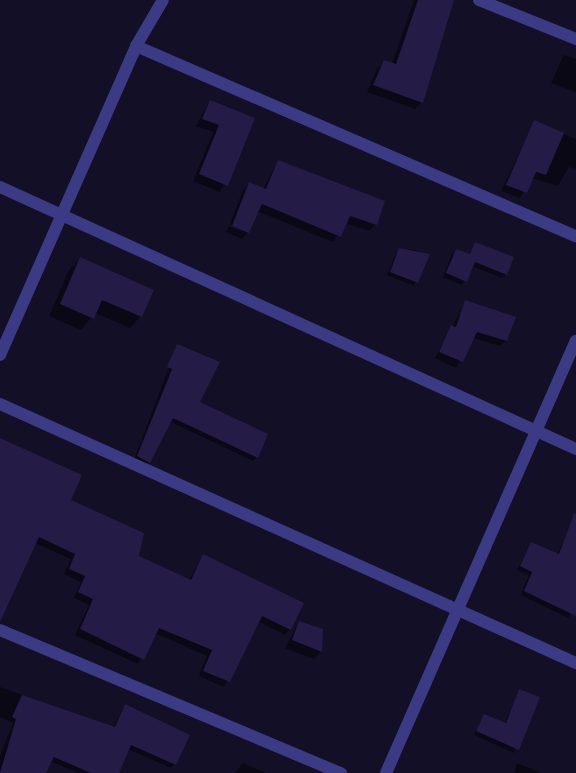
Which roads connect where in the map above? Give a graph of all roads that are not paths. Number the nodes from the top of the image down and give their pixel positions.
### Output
1 (163, 0) edge
2 (479, 0) edge
3 (576, 39) edge
4 (136, 46) junction
5 (0, 187) edge
6 (64, 214) junction
7 (576, 236) edge
8 (576, 341) edge
9 (0, 355) edge
10 (0, 404) edge
11 (539, 433) junction
12 (576, 449) edge
13 (459, 610) junction
14 (0, 630) edge
15 (576, 663) edge
16 (341, 773) edge
17 (386, 773) edge

1 - 4 street
2 - 3 street
4 - 6 street
4 - 7 street
5 - 6 street
6 - 9 street
6 - 11 street
8 - 11 street
10 - 13 street
11 - 12 street
11 - 13 street
13 - 15 street
13 - 17 street
14 - 16 street

